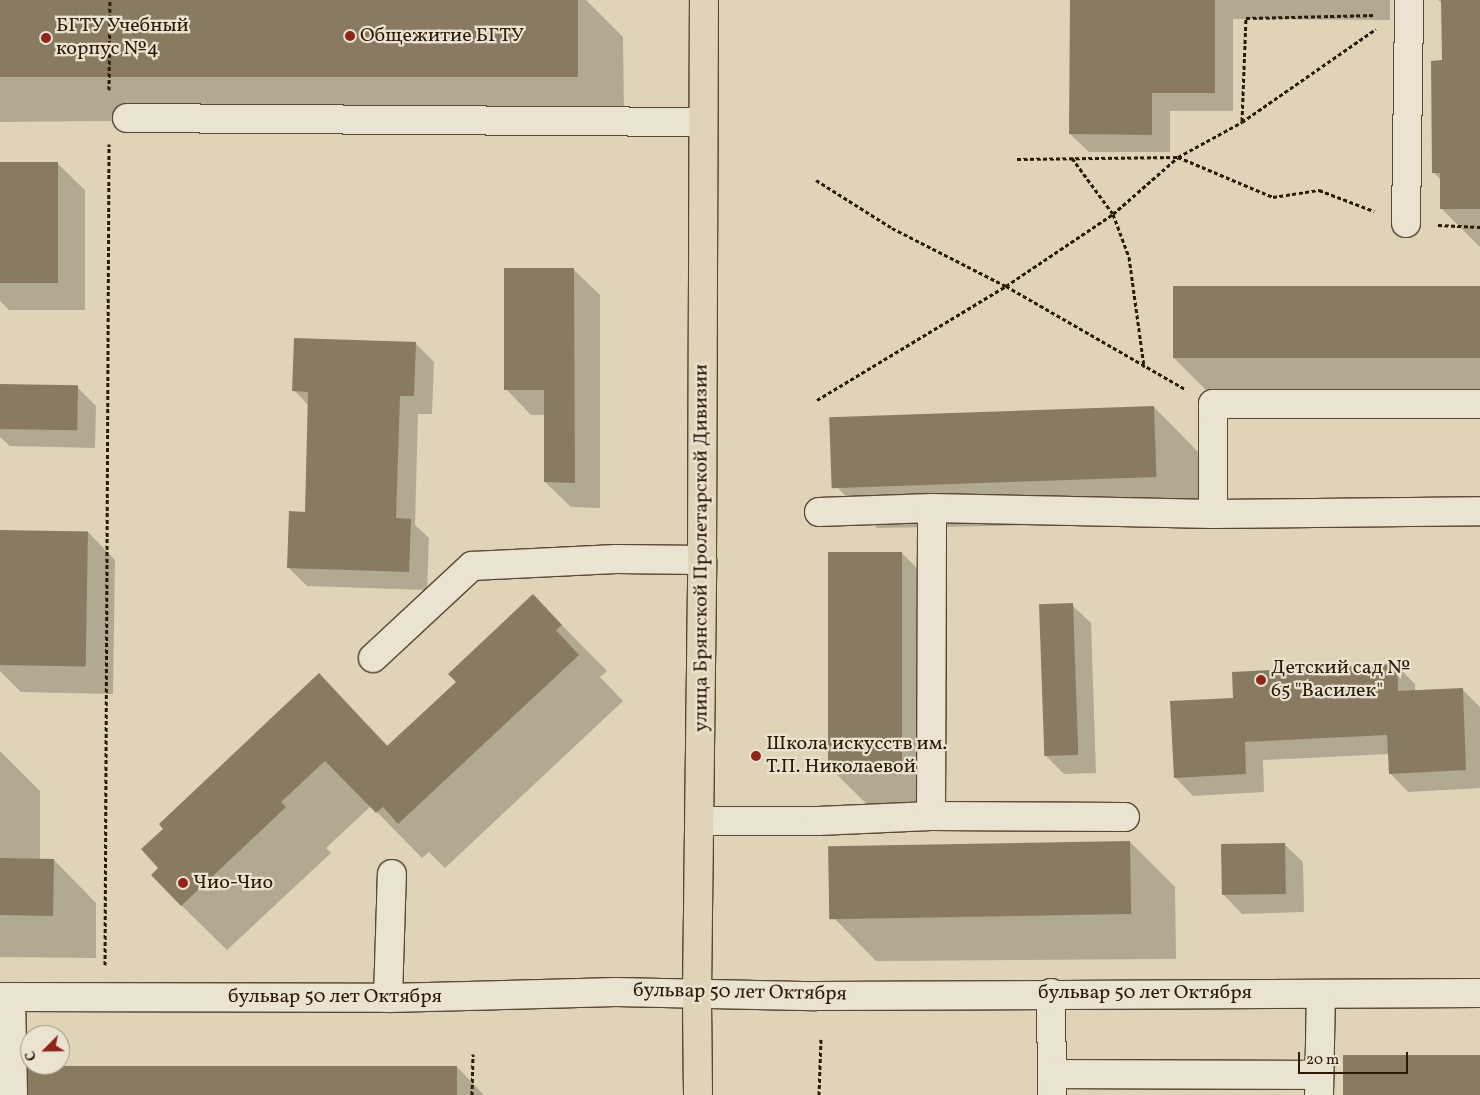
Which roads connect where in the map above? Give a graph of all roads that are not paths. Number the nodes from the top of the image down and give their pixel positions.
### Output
1 (704, 0) edge
2 (1405, 7) edge
3 (118, 109) road end
4 (704, 122) junction
5 (1406, 223) road end
6 (1480, 404) edge
7 (932, 508) junction
8 (1480, 511) edge
9 (819, 512) dead end
10 (1213, 514) junction
11 (702, 560) junction
12 (373, 658) dead end
13 (931, 816) junction
14 (1126, 817) dead end
15 (700, 822) junction
16 (392, 874) dead end
17 (1051, 993) junction
18 (1480, 993) edge
19 (697, 994) junction
20 (1322, 994) junction
21 (5, 997) edge
22 (388, 998) junction
23 (1052, 1085) edge
24 (1319, 1085) edge
25 (13, 1095) edge
26 (698, 1095) edge

1 - 4 main road, улица Брянской Пролетарской Дивизии
2 - 5 street
3 - 4 street
4 - 11 main road, улица Брянской Пролетарской Дивизии
6 - 10 street
7 - 9 street
7 - 10 street
7 - 13 street
8 - 10 street
11 - 12 street
11 - 15 main road, улица Брянской Пролетарской Дивизии
13 - 14 street
13 - 15 street
15 - 19 main road, улица Брянской Пролетарской Дивизии
16 - 22 street
17 - 19 street, бульвар 50 лет Октября
17 - 20 street, бульвар 50 лет Октября
17 - 23 street
18 - 20 street, бульвар 50 лет Октября
19 - 22 street, бульвар 50 лет Октября
19 - 26 main road, улица Брянской Пролетарской Дивизии
20 - 24 street
21 - 22 street, бульвар 50 лет Октября
21 - 25 street
23 - 24 street

